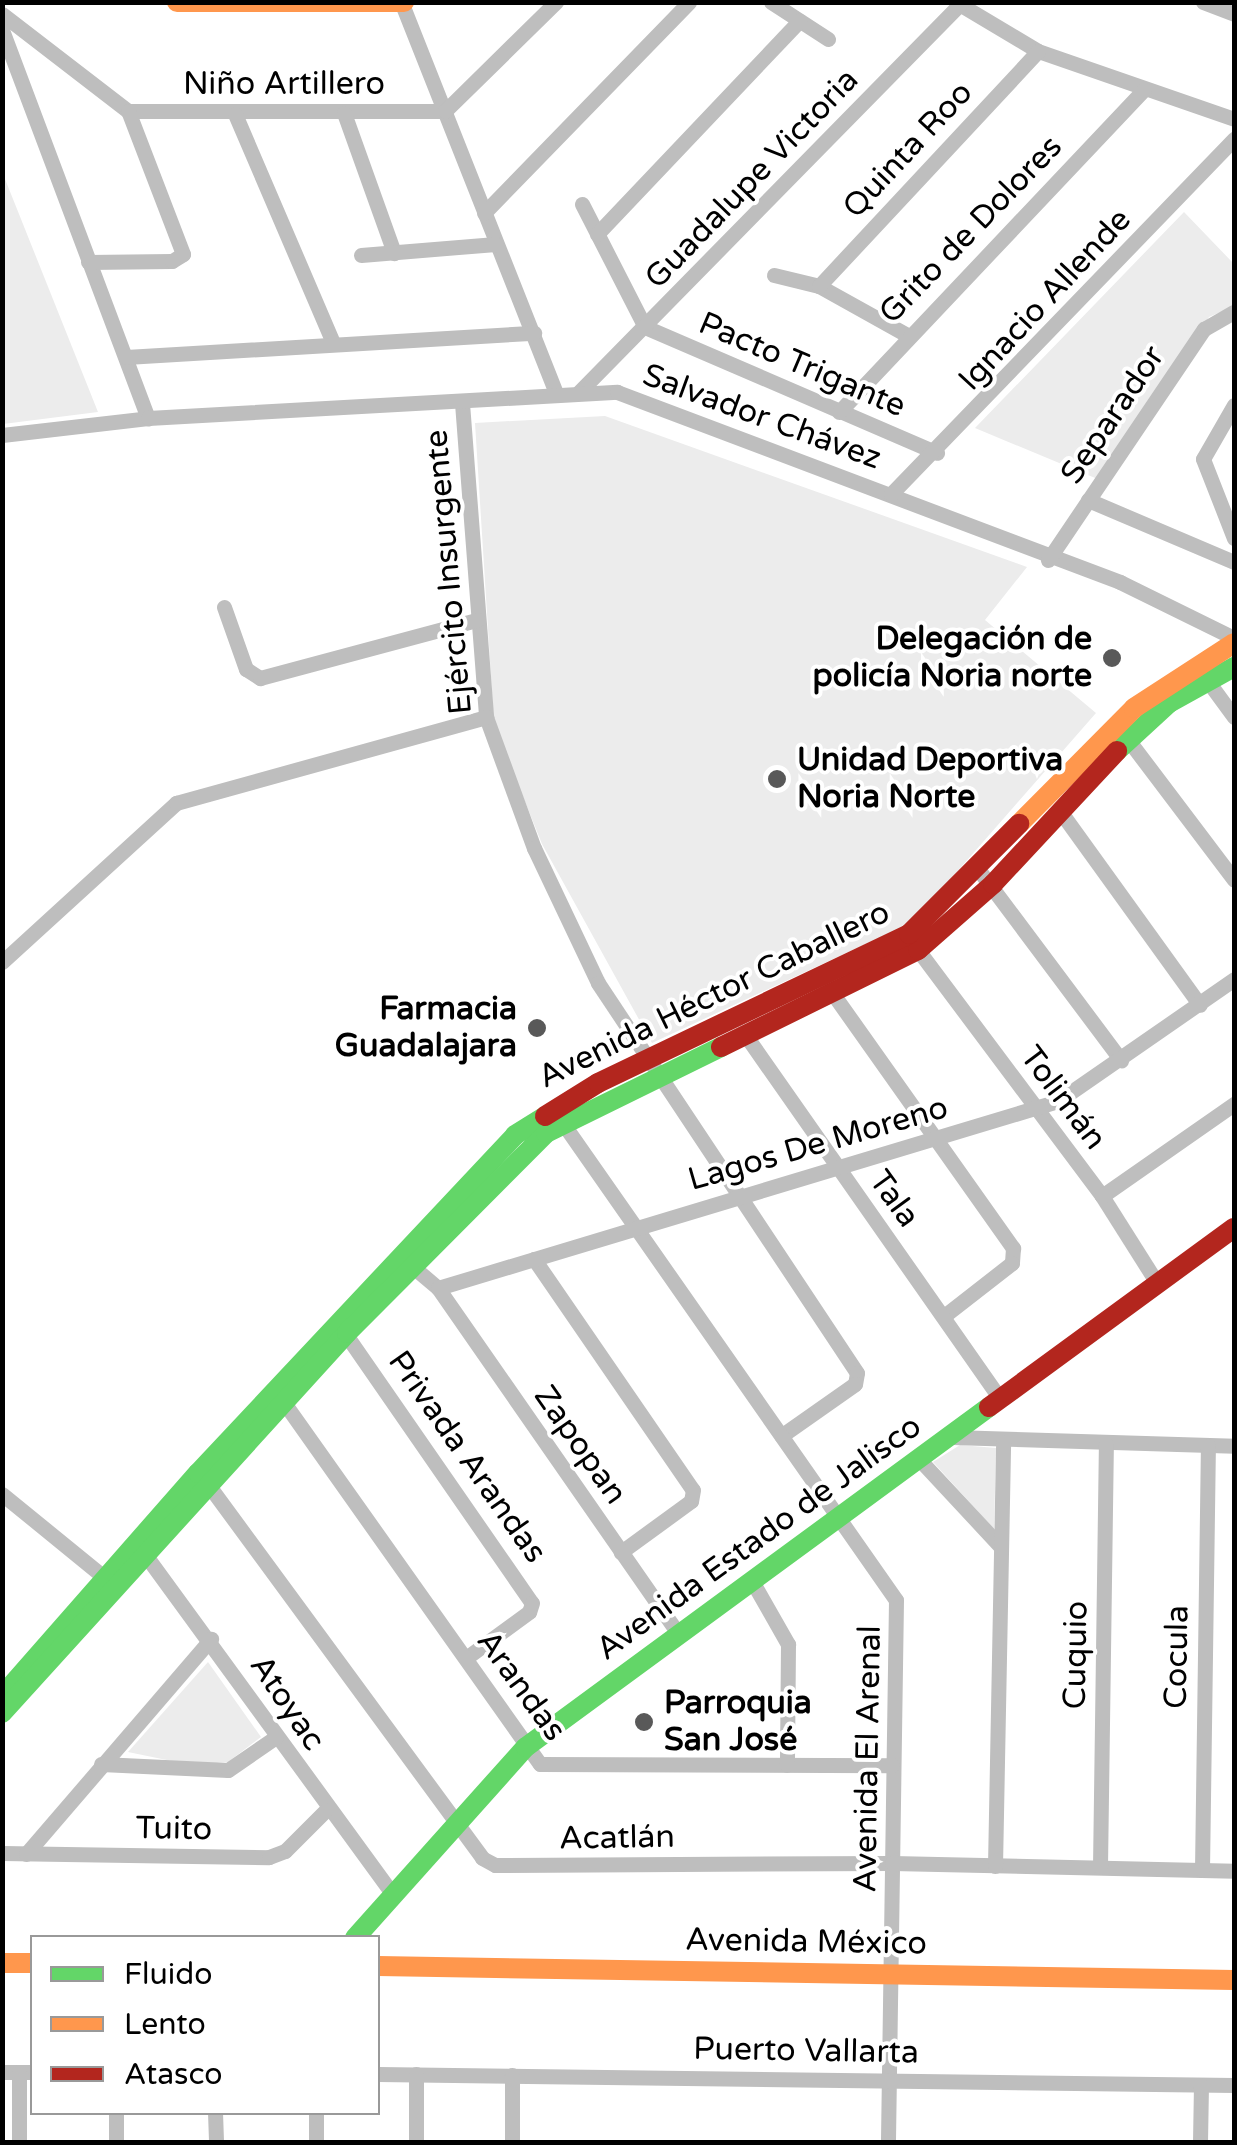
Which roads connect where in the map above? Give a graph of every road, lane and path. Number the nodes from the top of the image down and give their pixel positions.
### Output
1 (177, 2) edge
2 (556, 2) edge
3 (688, 2) edge
4 (772, 2) edge
5 (1204, 2) edge
6 (403, 3) edge
7 (959, 3) edge
8 (2, 14) edge
9 (1234, 14) edge
10 (799, 22) junction
11 (2, 30) edge
12 (828, 39) dead end
13 (1038, 52) junction
14 (1144, 89) junction
15 (445, 111) junction
16 (128, 112) junction
17 (344, 113) junction
18 (236, 114) junction
19 (1234, 119) edge
20 (1234, 139) edge
21 (582, 204) dead end
22 (484, 213) junction
23 (596, 234) junction
24 (496, 244) junction
25 (394, 253) junction
26 (361, 256) dead end
27 (88, 262) junction
28 (774, 274) dead end
29 (819, 286) junction
30 (1234, 312) edge
31 (645, 327) junction
32 (534, 333) junction
33 (907, 335) junction
34 (333, 343) junction
35 (126, 357) junction
36 (579, 392) junction
37 (556, 393) junction
38 (462, 403) junction
39 (1234, 405) edge
40 (839, 412) junction
41 (148, 418) junction
42 (2, 435) edge
43 (937, 453) junction
44 (891, 494) junction
45 (1088, 500) junction
46 (1234, 538) edge
47 (1048, 560) junction
48 (1234, 562) edge
49 (224, 607) dead end
50 (477, 620) junction
51 (1234, 640) edge
52 (1234, 667) edge
53 (1202, 673) junction
54 (486, 717) junction
55 (1234, 718) edge
56 (1123, 732) junction
57 (1060, 811) junction
58 (978, 869) junction
59 (1234, 880) edge
60 (993, 884) junction
61 (918, 950) junction
62 (2, 962) edge
63 (1234, 980) edge
64 (826, 986) junction
65 (1200, 1005) junction
66 (744, 1032) junction
67 (1122, 1060) junction
68 (652, 1068) junction
69 (1234, 1104) edge
70 (1036, 1109) junction
71 (548, 1124) junction
72 (936, 1138) junction
73 (836, 1166) junction
74 (736, 1194) junction
75 (1102, 1196) junction
76 (634, 1228) junction
77 (1234, 1228) edge
78 (534, 1260) junction
79 (407, 1261) junction
80 (1158, 1283) junction
81 (438, 1288) junction
82 (944, 1316) junction
83 (341, 1329) junction
84 (999, 1397) junction
85 (286, 1404) junction
86 (780, 1436) junction
87 (952, 1437) junction
88 (1004, 1442) junction
89 (1106, 1444) junction
90 (1208, 1446) junction
91 (1234, 1446) edge
92 (918, 1458) junction
93 (204, 1478) junction
94 (2, 1494) edge
95 (837, 1516) junction
96 (1000, 1546) junction
97 (141, 1549) junction
98 (620, 1552) junction
99 (752, 1581) junction
100 (111, 1584) junction
101 (677, 1632) junction
102 (211, 1639) junction
103 (466, 1658) junction
104 (2, 1696) edge
105 (2, 1713) edge
106 (276, 1737) junction
107 (526, 1747) junction
108 (101, 1764) junction
109 (787, 1765) junction
110 (892, 1766) junction
111 (326, 1810) junction
112 (459, 1822) junction
113 (2, 1853) edge
114 (26, 1854) junction
115 (893, 1863) junction
116 (995, 1866) junction
117 (1100, 1867) junction
118 (1202, 1870) junction
119 (1234, 1871) edge
120 (394, 1894) junction
121 (358, 1935) edge
122 (2, 1963) edge
123 (30, 1963) edge
124 (380, 1966) edge
125 (892, 1972) junction
126 (1234, 1980) edge
127 (18, 2072) edge
128 (380, 2074) edge
129 (416, 2074) junction
130 (512, 2074) junction
131 (890, 2080) junction
132 (1234, 2085) edge
133 (1200, 2086) junction
134 (116, 2115) edge
135 (216, 2115) edge
136 (316, 2115) edge
137 (20, 2142) edge
138 (116, 2142) edge
139 (216, 2142) edge
140 (316, 2142) edge
141 (416, 2142) edge
142 (512, 2142) edge
143 (888, 2142) edge
144 (1200, 2142) edge

1 - 6 main road
2 - 15 street
3 - 22 street
4 - 10 street
5 - 9 street
6 - 15 street
7 - 13 street
7 - 31 street, Guadalupe Victoria
8 - 16 street
10 - 12 street
10 - 23 street
11 - 27 street
13 - 14 street
13 - 29 street, Quinta Roo
14 - 19 street
14 - 33 street, Grito de Dolores
15 - 17 street, Niño Artillero
15 - 22 street
16 - 18 street, Niño Artillero
16 - 27 street
17 - 18 street, Niño Artillero
17 - 25 street
18 - 34 street
20 - 43 street, Ignacio Allende
21 - 23 street
22 - 24 street
23 - 31 street
24 - 25 street
24 - 32 street
25 - 26 street
27 - 35 street
28 - 29 street
29 - 33 street
30 - 45 street, Separador
31 - 36 street, Guadalupe Victoria
31 - 40 street, Pacto Trigante
32 - 34 street
32 - 37 street
33 - 40 street, Grito de Dolores
34 - 35 street
35 - 41 street
36 - 37 street, Salvador Chávez
36 - 44 street, Salvador Chávez
37 - 38 street, Salvador Chávez
38 - 41 street, Salvador Chávez
38 - 50 street, Ejército Insurgente
39 - 46 street
40 - 43 street, Pacto Trigante
41 - 42 street, Salvador Chávez
43 - 44 street, Ignacio Allende
44 - 47 street, Salvador Chávez
45 - 47 street, Separador
45 - 48 street
47 - 51 street, Salvador Chávez
49 - 50 street
50 - 54 street, Ejército Insurgente
51 - 53 main road, Avenida Héctor Caballero
52 - 53 main road, Avenida Héctor Caballero
53 - 55 street
53 - 56 main road, Avenida Héctor Caballero
54 - 62 street
54 - 68 street, Ejército Insurgente
56 - 57 main road, Avenida Héctor Caballero
56 - 58 main road, Avenida Héctor Caballero
56 - 59 street
57 - 60 main road, Avenida Héctor Caballero
57 - 65 street
58 - 60 street
58 - 64 main road, Avenida Héctor Caballero
60 - 61 main road, Avenida Héctor Caballero
60 - 67 street
61 - 64 main road, Avenida Héctor Caballero
61 - 70 street, Tolimán
63 - 65 street, Lagos De Moreno
64 - 66 main road, Avenida Héctor Caballero
64 - 68 main road, Avenida Héctor Caballero
64 - 72 street
65 - 67 street, Lagos De Moreno
66 - 68 main road, Avenida Héctor Caballero
66 - 73 street, Tala
67 - 70 street, Lagos De Moreno
68 - 71 main road, Avenida Héctor Caballero
68 - 74 street, Ejército Insurgente
69 - 75 street
70 - 72 street, Lagos De Moreno
70 - 75 street, Tolimán
71 - 76 street, Avenida El Arenal
71 - 79 main road, Avenida Héctor Caballero
72 - 73 street, Lagos De Moreno
72 - 82 street
73 - 74 street, Lagos De Moreno
73 - 82 street, Tala
74 - 76 street, Lagos De Moreno
74 - 86 street, Ejército Insurgente
75 - 80 street, Tolimán
76 - 78 street, Lagos De Moreno
76 - 86 street, Avenida El Arenal
77 - 80 main road, Avenida Estado de Jalisco
78 - 81 street, Lagos De Moreno
78 - 98 street
79 - 81 street
79 - 83 main road, Avenida Héctor Caballero
80 - 84 main road, Avenida Estado de Jalisco
81 - 98 street, Zapopan
82 - 84 street, Tala
83 - 85 main road, Avenida Héctor Caballero
83 - 93 main road, Avenida Héctor Caballero
83 - 103 street, Privada Arandas
84 - 87 main road, Avenida Estado de Jalisco
85 - 93 main road, Avenida Héctor Caballero
85 - 103 street, Arandas
86 - 95 street, Avenida El Arenal
87 - 88 street
87 - 92 main road, Avenida Estado de Jalisco
88 - 89 street
88 - 96 street
89 - 90 street
89 - 117 street, Cuquio
90 - 91 street
90 - 118 street, Cocula
92 - 95 main road, Avenida Estado de Jalisco
92 - 96 street
93 - 97 main road, Avenida Héctor Caballero
93 - 112 street, Acatlán
94 - 100 street
95 - 99 main road, Avenida Estado de Jalisco
95 - 110 street, Avenida El Arenal
96 - 116 street
97 - 100 main road, Avenida Héctor Caballero
97 - 102 street, Atoyac
98 - 101 street, Zapopan
99 - 101 main road, Avenida Estado de Jalisco
99 - 109 street
100 - 104 main road, Avenida Héctor Caballero
100 - 105 main road, Avenida Héctor Caballero
101 - 107 main road, Avenida Estado de Jalisco
102 - 106 street, Atoyac
102 - 108 street
103 - 107 street, Arandas
106 - 108 street
106 - 111 street, Atoyac
107 - 109 street, Arandas
107 - 112 main road, Avenida Estado de Jalisco
108 - 114 street
109 - 110 street, Arandas
110 - 115 street, Avenida El Arenal
111 - 114 street, Tuito
111 - 120 street, Atoyac
112 - 115 street, Acatlán
112 - 120 main road, Avenida Estado de Jalisco
113 - 114 street, Tuito
115 - 116 street, Acatlán
115 - 125 street, Avenida El Arenal
116 - 117 street, Acatlán
117 - 118 street, Acatlán
118 - 119 street, Acatlán
120 - 121 main road, Avenida Estado de Jalisco
122 - 123 main road
124 - 125 main road, Avenida México
125 - 126 main road, Avenida México
125 - 131 street, Avenida El Arenal
127 - 137 street
128 - 129 street, Puerto Vallarta
129 - 130 street, Puerto Vallarta
129 - 141 street
130 - 131 street, Puerto Vallarta
130 - 142 street
131 - 133 street, Puerto Vallarta
131 - 143 street, Avenida El Arenal
132 - 133 street, Puerto Vallarta
133 - 144 street
134 - 138 street
135 - 139 street
136 - 140 street

